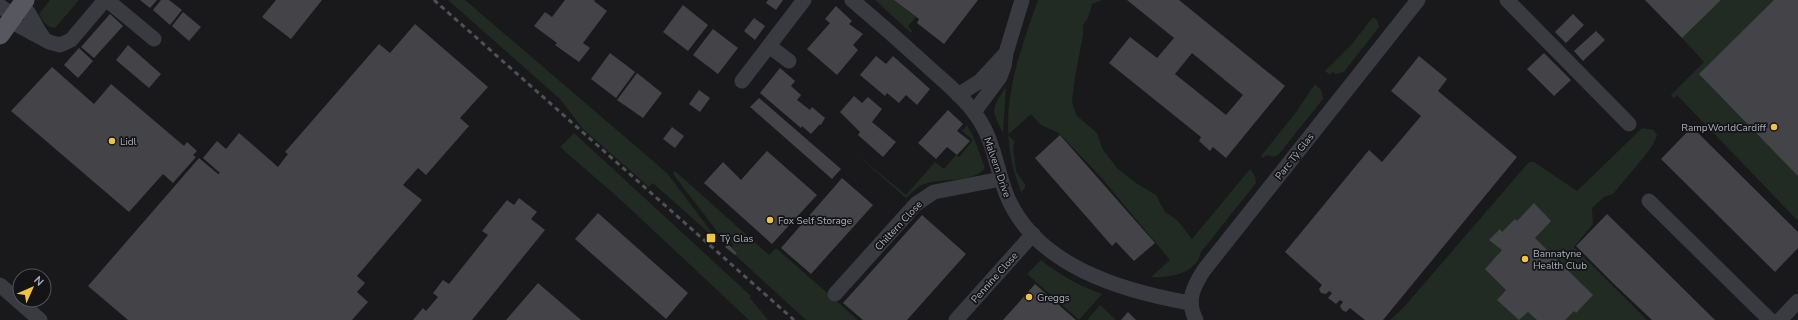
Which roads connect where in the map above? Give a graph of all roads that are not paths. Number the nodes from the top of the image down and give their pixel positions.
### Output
1 (106, 0) edge
2 (804, 0) edge
3 (852, 0) edge
4 (1022, 0) edge
5 (1418, 0) edge
6 (1507, 0) edge
7 (12, 14) edge
8 (44, 38) junction
9 (154, 39) dead end
10 (769, 46) junction
11 (1006, 53) junction
12 (789, 61) dead end
13 (742, 81) dead end
14 (958, 95) junction
15 (974, 112) junction
16 (1629, 124) dead end
17 (1001, 179) junction
18 (1649, 201) dead end
19 (1033, 234) junction
20 (0, 285) edge
21 (835, 294) dead end
22 (1798, 301) edge
23 (1190, 302) junction
24 (40, 320) edge
25 (956, 320) edge
26 (1196, 320) edge
27 (1770, 320) edge
28 (1780, 320) edge

1 - 8 street
1 - 9 street
2 - 10 street
3 - 14 street, Malvern Drive
4 - 11 street
5 - 23 street, Parc Tŷ Glas
6 - 16 street
7 - 8 street
7 - 8 street
10 - 12 street
10 - 13 street
11 - 14 street
11 - 15 street
14 - 15 street, Malvern Drive
15 - 17 street, Malvern Drive
17 - 19 street, Malvern Drive
17 - 21 street, Chiltern Close
18 - 27 street
19 - 23 street, Malvern Drive
19 - 25 street, Pennine Close
20 - 24 street
22 - 28 street
23 - 26 street

